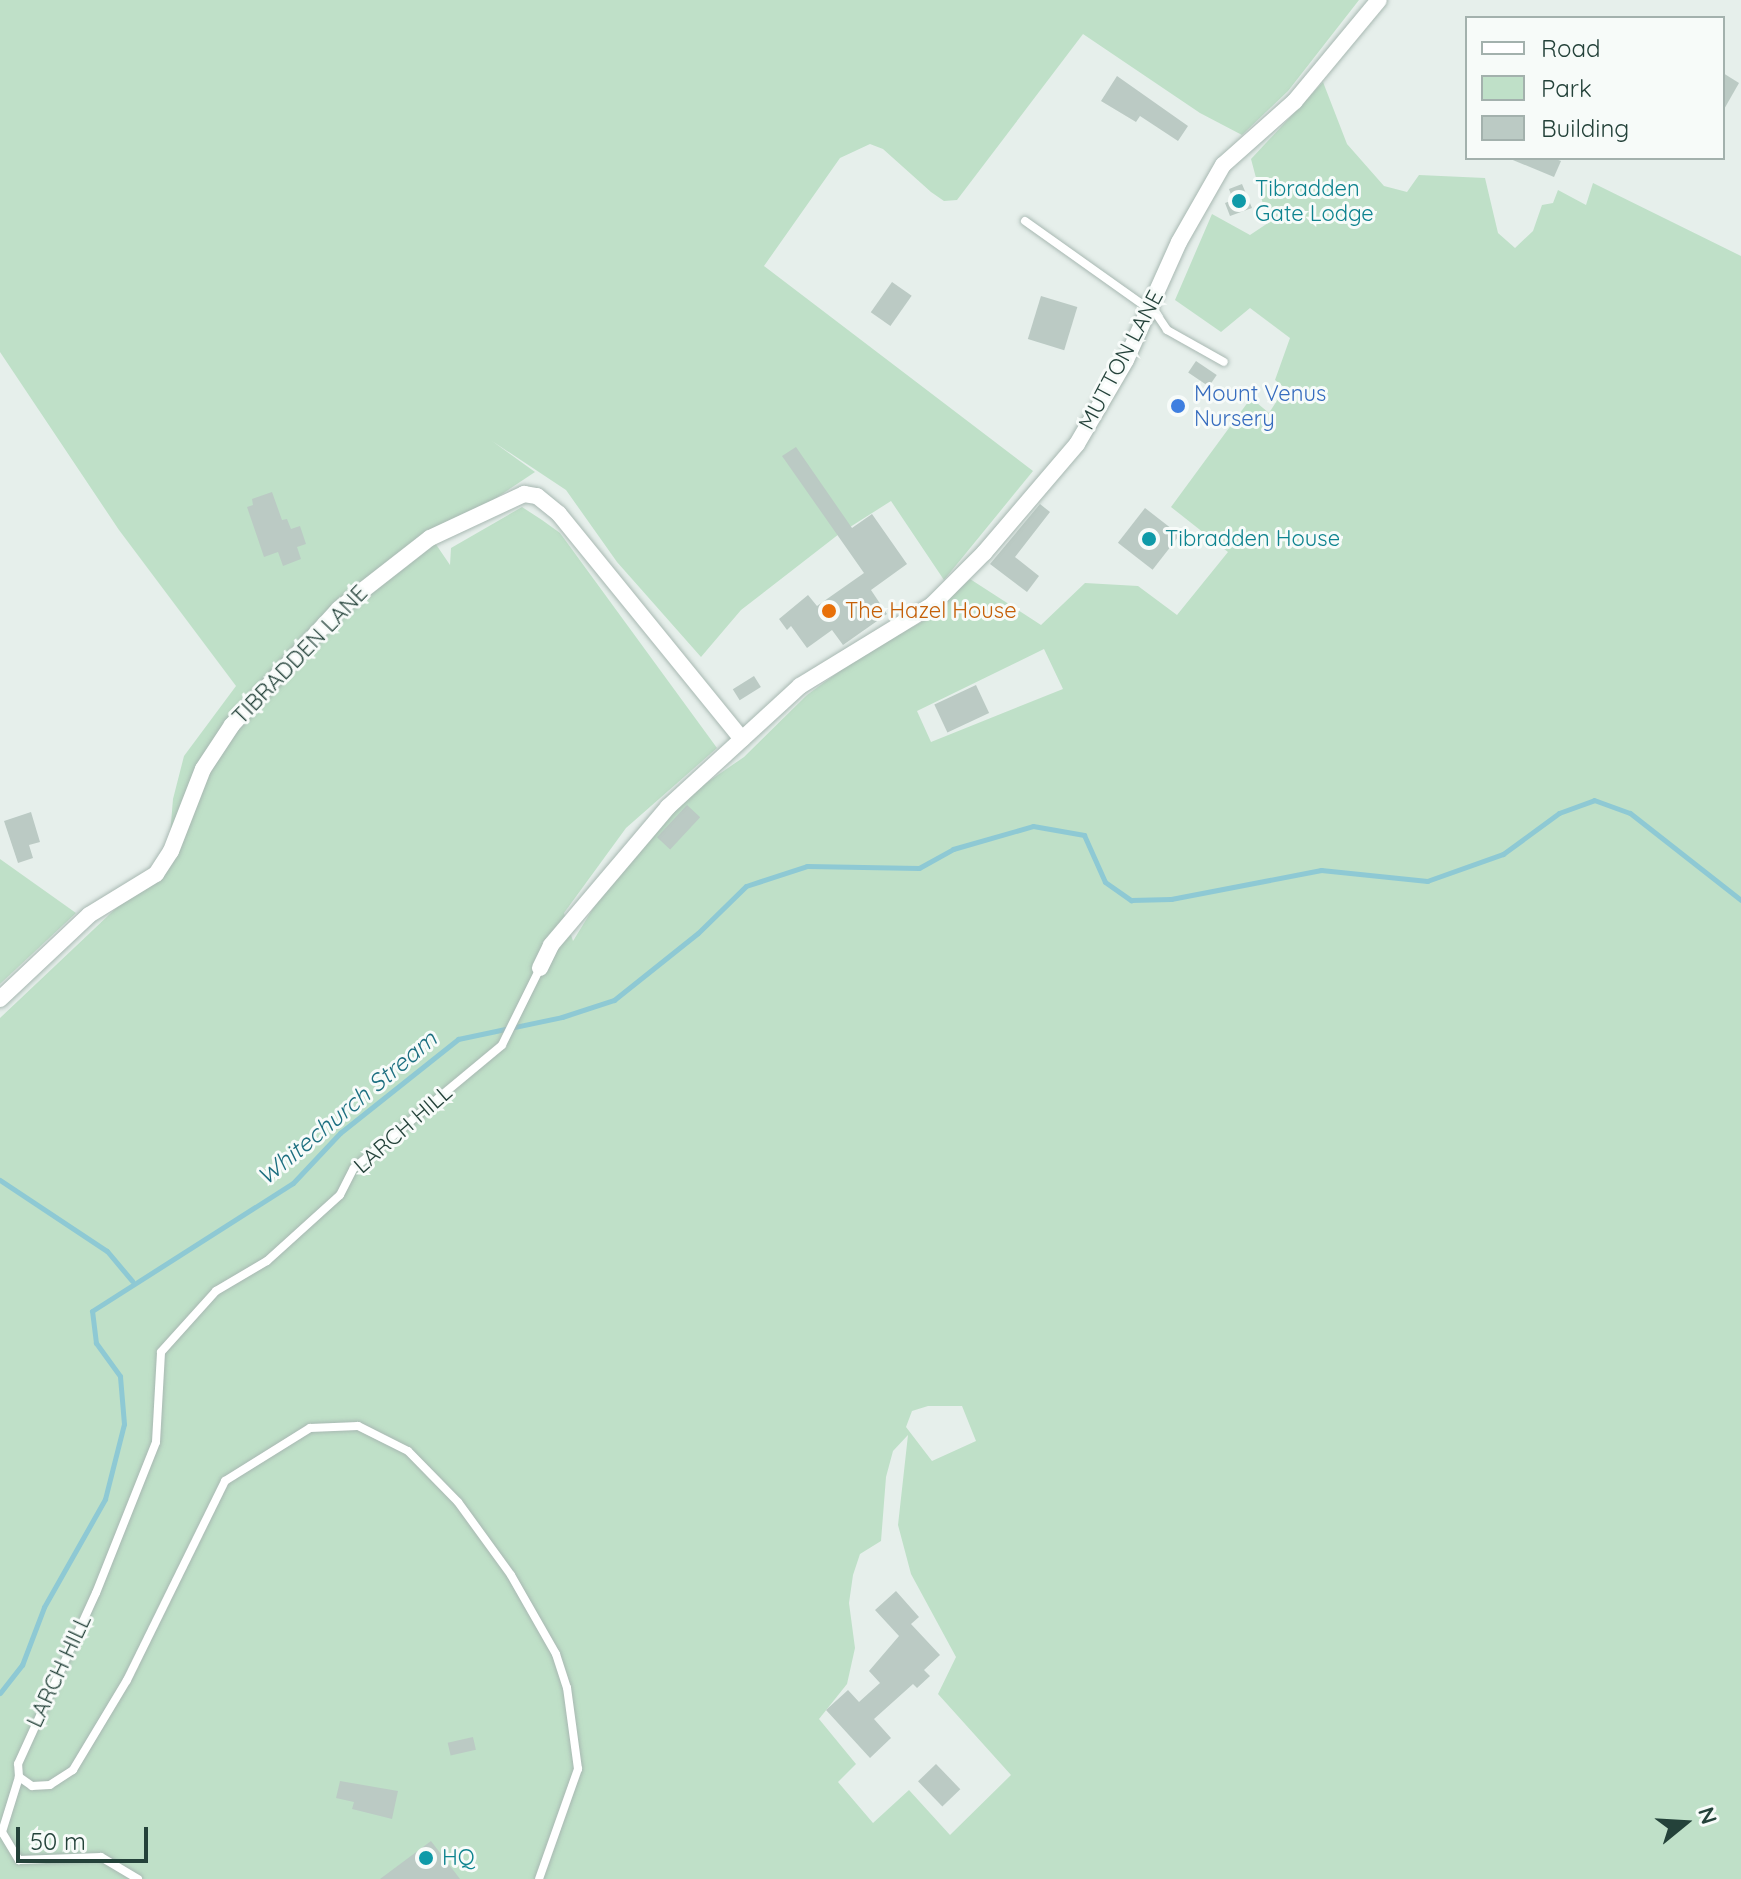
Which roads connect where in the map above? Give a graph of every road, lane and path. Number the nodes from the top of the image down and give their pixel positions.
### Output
1 (1379, 0) edge
2 (1025, 221) dead end
3 (1150, 308) junction
4 (1224, 362) dead end
5 (742, 739) junction
6 (540, 968) joint
7 (0, 999) edge
8 (19, 1777) junction
9 (138, 1879) edge
10 (539, 1879) edge

1 - 3 street, MUTTON LANE
2 - 3 lane
3 - 4 lane
3 - 5 street, MUTTON LANE
5 - 6 street, LARCH HILL
5 - 7 street, TIBRADDEN LANE
6 - 8 lane, LARCH HILL
8 - 9 lane, LARCH HILL
8 - 10 lane

